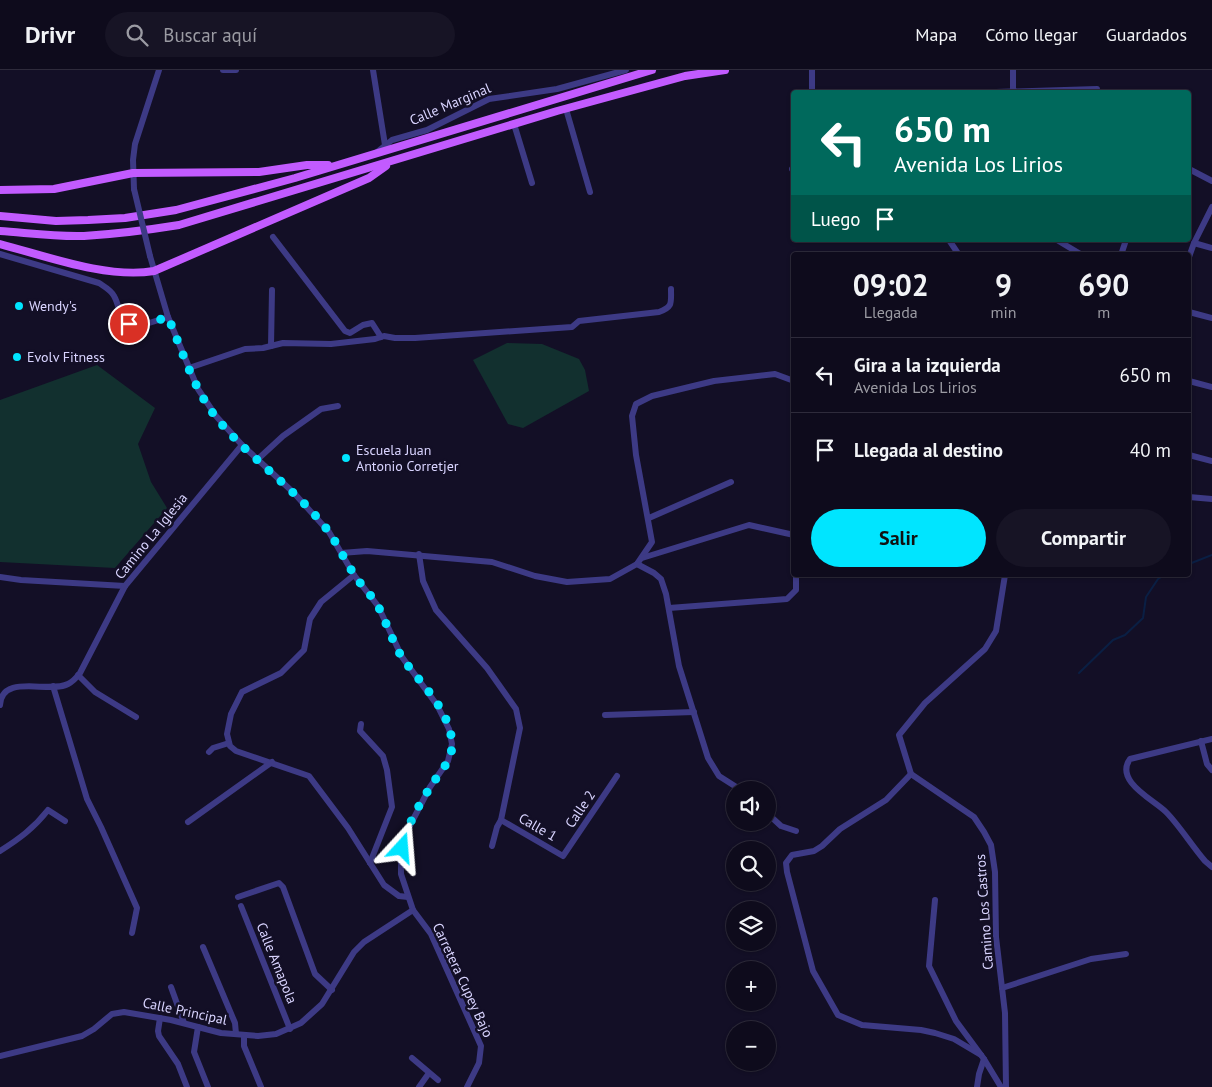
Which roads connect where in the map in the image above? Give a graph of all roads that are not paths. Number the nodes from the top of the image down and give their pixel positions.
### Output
1 (159, 70) edge
2 (223, 70) edge
3 (236, 70) edge
4 (373, 70) edge
5 (626, 70) edge
6 (652, 70) edge
7 (725, 70) edge
8 (812, 70) edge
9 (1013, 70) edge
10 (1097, 89) dead end
11 (812, 90) edge
12 (1013, 90) edge
13 (1089, 90) edge
14 (566, 109) junction
15 (514, 124) junction
16 (386, 146) junction
17 (376, 153) junction
18 (394, 161) junction
19 (337, 164) junction
20 (1191, 169) edge
21 (133, 173) junction
22 (1212, 181) edge
23 (532, 183) dead end
24 (0, 190) edge
25 (590, 192) dead end
26 (1212, 207) edge
27 (0, 216) edge
28 (0, 231) edge
29 (274, 237) dead end
30 (1060, 242) edge
31 (1194, 243) junction
32 (0, 244) edge
33 (1212, 248) edge
34 (1077, 252) edge
35 (1191, 252) edge
36 (0, 254) edge
37 (154, 271) junction
38 (671, 289) dead end
39 (272, 290) dead end
40 (1191, 313) edge
41 (168, 317) junction
42 (1212, 318) edge
43 (381, 337) junction
44 (271, 346) junction
45 (189, 368) junction
46 (791, 380) edge
47 (1191, 382) edge
48 (1212, 387) edge
49 (338, 406) dead end
50 (242, 444) junction
51 (1191, 455) edge
52 (258, 459) junction
53 (1212, 461) edge
54 (731, 482) dead end
55 (1191, 497) edge
56 (1212, 498) edge
57 (648, 518) junction
58 (791, 534) edge
59 (341, 553) junction
60 (419, 554) junction
61 (642, 558) junction
62 (637, 564) junction
63 (354, 575) junction
64 (0, 577) edge
65 (796, 577) edge
66 (1005, 577) edge
67 (125, 586) junction
68 (669, 608) junction
69 (78, 675) junction
70 (53, 686) junction
71 (0, 705) edge
72 (694, 712) junction
73 (605, 715) dead end
74 (136, 717) dead end
75 (361, 724) dead end
76 (1212, 739) edge
77 (1201, 741) junction
78 (229, 743) junction
79 (208, 752) dead end
80 (272, 762) junction
81 (1212, 770) edge
82 (911, 774) junction
83 (617, 776) dead end
84 (727, 781) edge
85 (501, 820) junction
86 (65, 821) dead end
87 (776, 821) edge
88 (188, 822) dead end
89 (796, 831) dead end
90 (492, 846) dead end
91 (0, 850) edge
92 (563, 856) joint
93 (370, 863) junction
94 (1212, 867) edge
95 (238, 897) dead end
96 (408, 897) junction
97 (935, 900) dead end
98 (241, 906) dead end
99 (413, 910) junction
100 (132, 933) dead end
101 (204, 947) dead end
102 (1126, 954) dead end
103 (171, 987) dead end
104 (1002, 988) junction
105 (332, 990) junction
106 (160, 1018) junction
107 (184, 1023) junction
108 (198, 1027) junction
109 (290, 1029) junction
110 (236, 1034) junction
111 (244, 1035) junction
112 (0, 1056) edge
113 (983, 1057) junction
114 (412, 1058) dead end
115 (429, 1073) junction
116 (438, 1080) dead end
117 (187, 1087) edge
118 (208, 1087) edge
119 (261, 1087) edge
120 (419, 1087) edge
121 (467, 1087) edge
122 (977, 1087) edge
123 (1001, 1087) edge
124 (1006, 1087) edge

1 - 21 street, Carretera Cupey Bajo
2 - 3 street
4 - 16 street
5 - 16 street, Calle Marginal
6 - 17 main road
7 - 14 main road
8 - 11 street
9 - 12 street
10 - 13 street
14 - 15 main road
14 - 25 street
15 - 18 main road
15 - 23 street
16 - 17 street, Calle Marginal
17 - 19 main road
18 - 28 main road
18 - 37 main road
19 - 21 main road
19 - 27 main road
20 - 22 street
21 - 24 main road
21 - 37 street, Carretera Cupey Bajo, bridge
26 - 31 street
29 - 43 street
30 - 34 street
31 - 33 street
31 - 35 street
32 - 37 main road
36 - 41 street
37 - 41 street, Carretera Cupey Bajo
38 - 43 street
39 - 44 street
40 - 42 street
41 - 45 street, Carretera Cupey Bajo
43 - 44 street
44 - 45 street
45 - 50 street, Carretera Cupey Bajo
46 - 57 street
47 - 48 street
49 - 52 street
50 - 52 street, Carretera Cupey Bajo
50 - 67 street, Camino La Iglesia
51 - 53 street
52 - 59 street, Carretera Cupey Bajo
54 - 57 street
55 - 56 street
57 - 61 street
58 - 61 street
59 - 60 street
59 - 63 street, Carretera Cupey Bajo
60 - 62 street
60 - 85 street
61 - 62 street
62 - 68 street
63 - 78 street
63 - 96 street, Carretera Cupey Bajo
64 - 67 street
65 - 68 street
66 - 82 street
67 - 69 street, Camino La Iglesia
68 - 72 street
69 - 70 street
69 - 74 street
70 - 71 street
70 - 100 street
72 - 73 street
72 - 84 street
75 - 93 street
76 - 77 street
77 - 81 street
77 - 94 street
78 - 79 street
78 - 80 street
80 - 88 street
80 - 93 street
82 - 104 street, Camino Los Castros
82 - 113 street
83 - 92 street, Calle 2
85 - 90 street
85 - 92 street, Calle 1
86 - 91 street
87 - 89 street
93 - 96 street
95 - 105 street
96 - 99 street, Carretera Cupey Bajo
97 - 113 street
98 - 109 street, Calle Amapola
99 - 105 street, Calle Principal
99 - 121 street, Carretera Cupey Bajo
101 - 110 street
102 - 104 street
103 - 107 street
104 - 124 street, Camino Los Castros
105 - 109 street, Calle Principal
106 - 107 street, Calle Principal
106 - 112 street, Calle Principal
106 - 117 street
107 - 108 street, Calle Principal
108 - 110 street, Calle Principal
108 - 118 street
109 - 111 street, Calle Principal
110 - 111 street, Calle Principal
111 - 119 street
113 - 122 street
113 - 123 street
114 - 115 street
115 - 116 street
115 - 120 street

